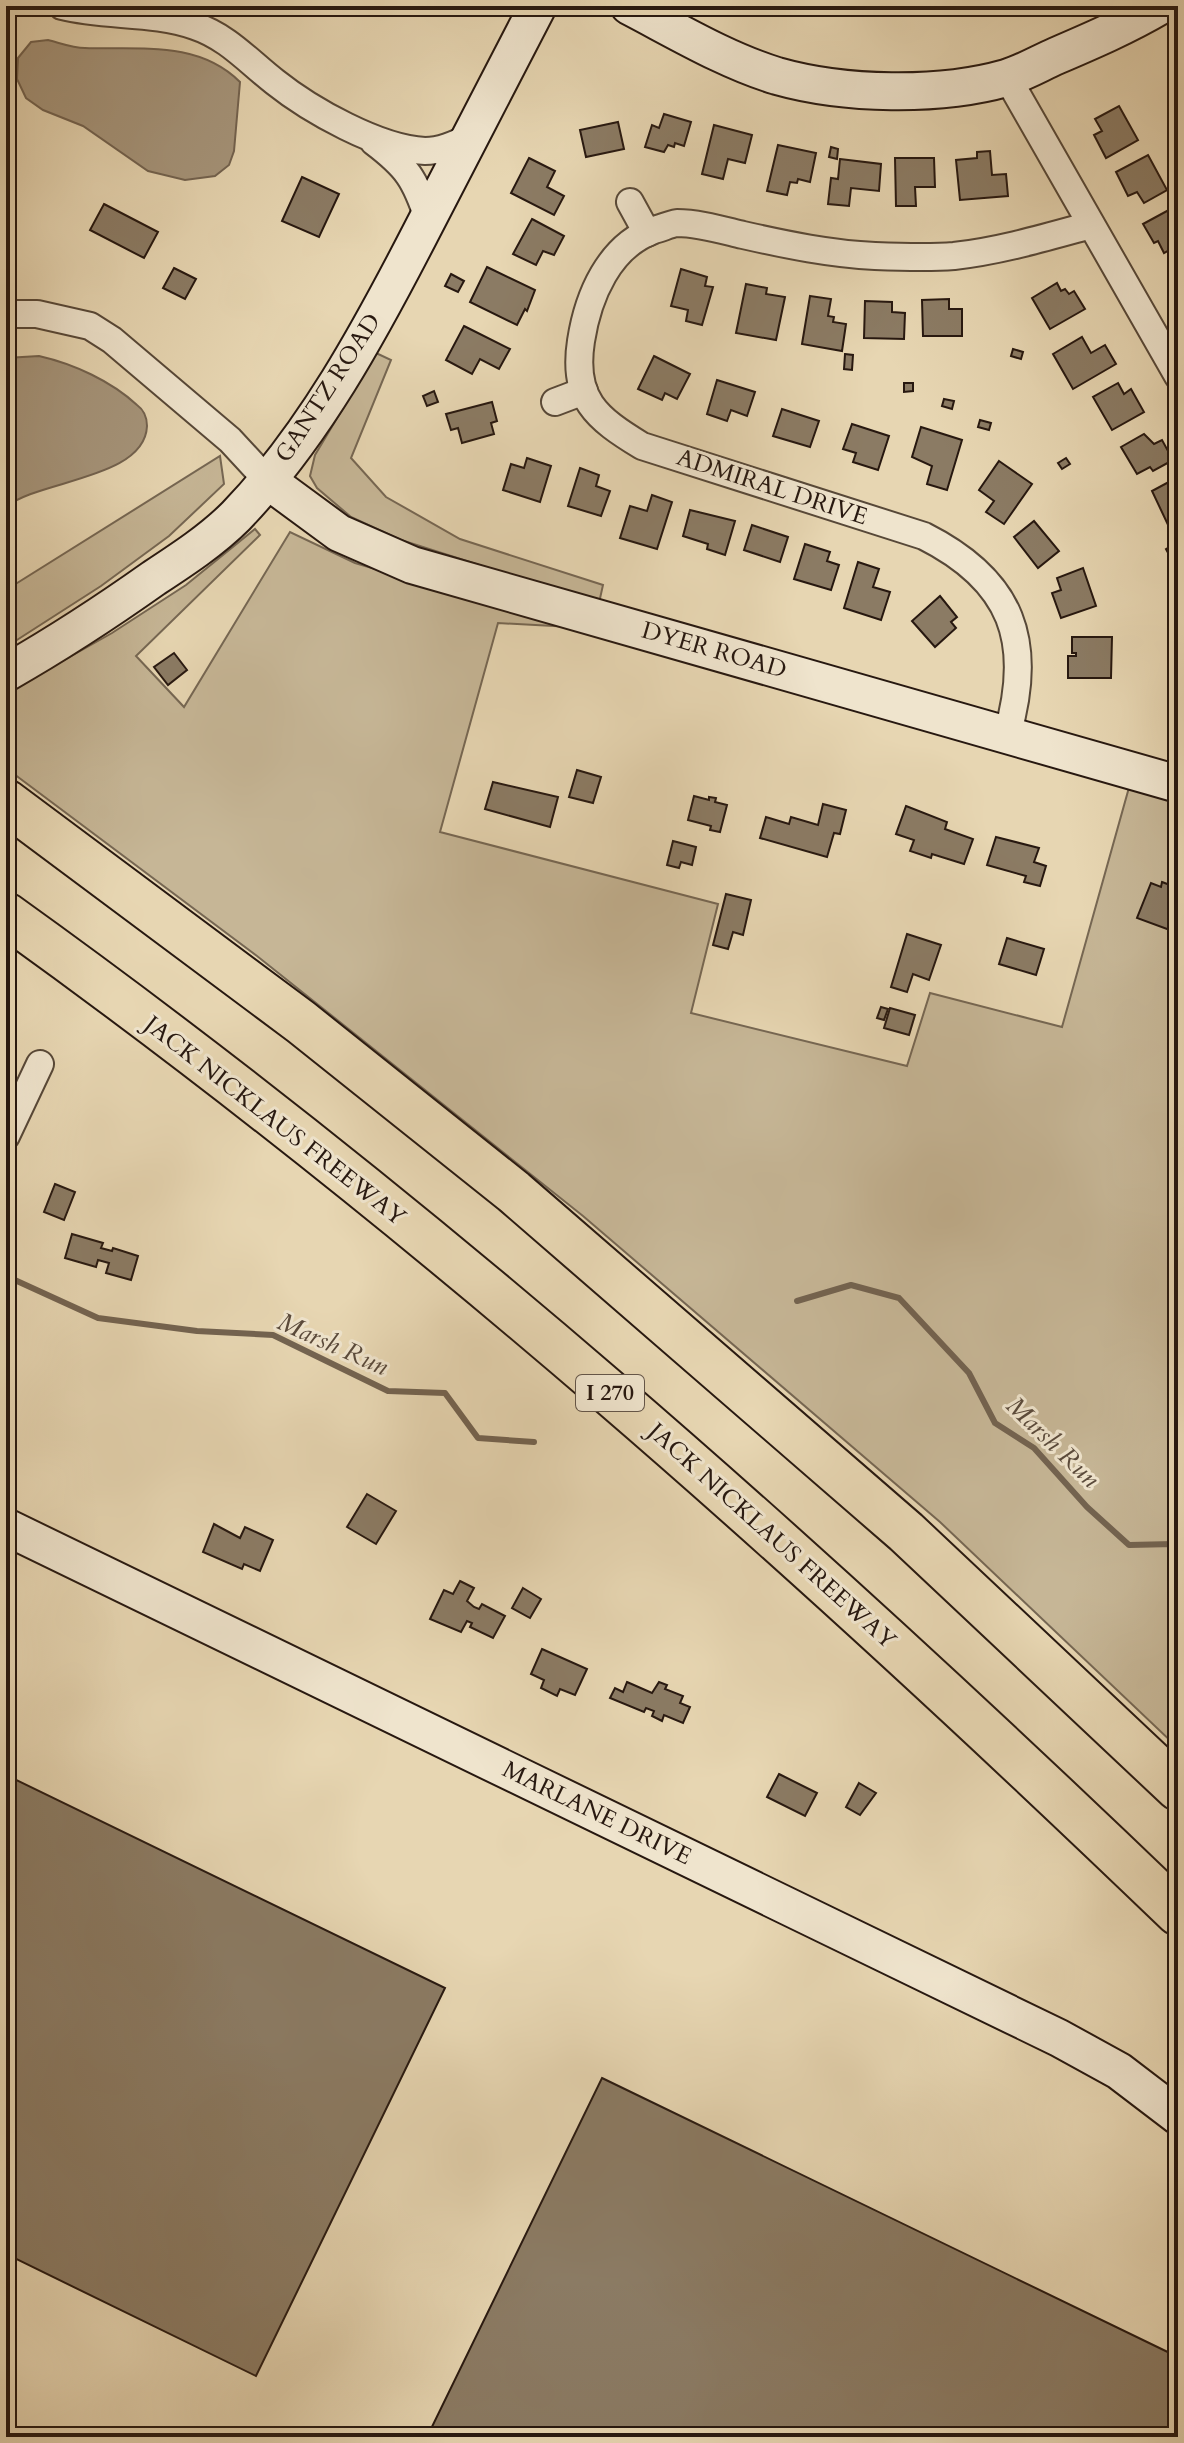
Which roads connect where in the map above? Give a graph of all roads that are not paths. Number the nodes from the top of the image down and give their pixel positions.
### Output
1 (62, 6) edge
2 (538, 6) edge
3 (629, 6) edge
4 (1160, 6) edge
5 (1007, 77) junction
6 (362, 132) junction
7 (471, 136) junction
8 (630, 202) dead end
9 (428, 218) junction
10 (1091, 225) junction
11 (647, 233) junction
12 (6, 314) edge
13 (1178, 376) edge
14 (584, 391) junction
15 (555, 402) dead end
16 (267, 480) junction
17 (6, 673) edge
18 (1007, 735) junction
19 (1178, 784) edge
20 (6, 802) edge
21 (6, 915) edge
22 (40, 1064) dead end
23 (6, 1136) edge
24 (6, 1527) edge
25 (1178, 1788) edge
26 (1178, 1913) edge
27 (1178, 2116) edge

1 - 6 street
2 - 7 street, GANTZ ROAD
3 - 5 street
4 - 5 street
5 - 10 street
6 - 7 street
6 - 9 street
7 - 9 street, GANTZ ROAD
8 - 11 street
9 - 16 street, GANTZ ROAD
10 - 11 street
10 - 13 street
11 - 14 street
12 - 16 street
14 - 15 street
14 - 18 street, ADMIRAL DRIVE
16 - 17 street, GANTZ ROAD
16 - 18 street, DYER ROAD
18 - 19 street, DYER ROAD
20 - 25 highway
21 - 26 highway, JACK NICKLAUS FREEWAY / I 270
22 - 23 street
24 - 27 street, MARLANE DRIVE

